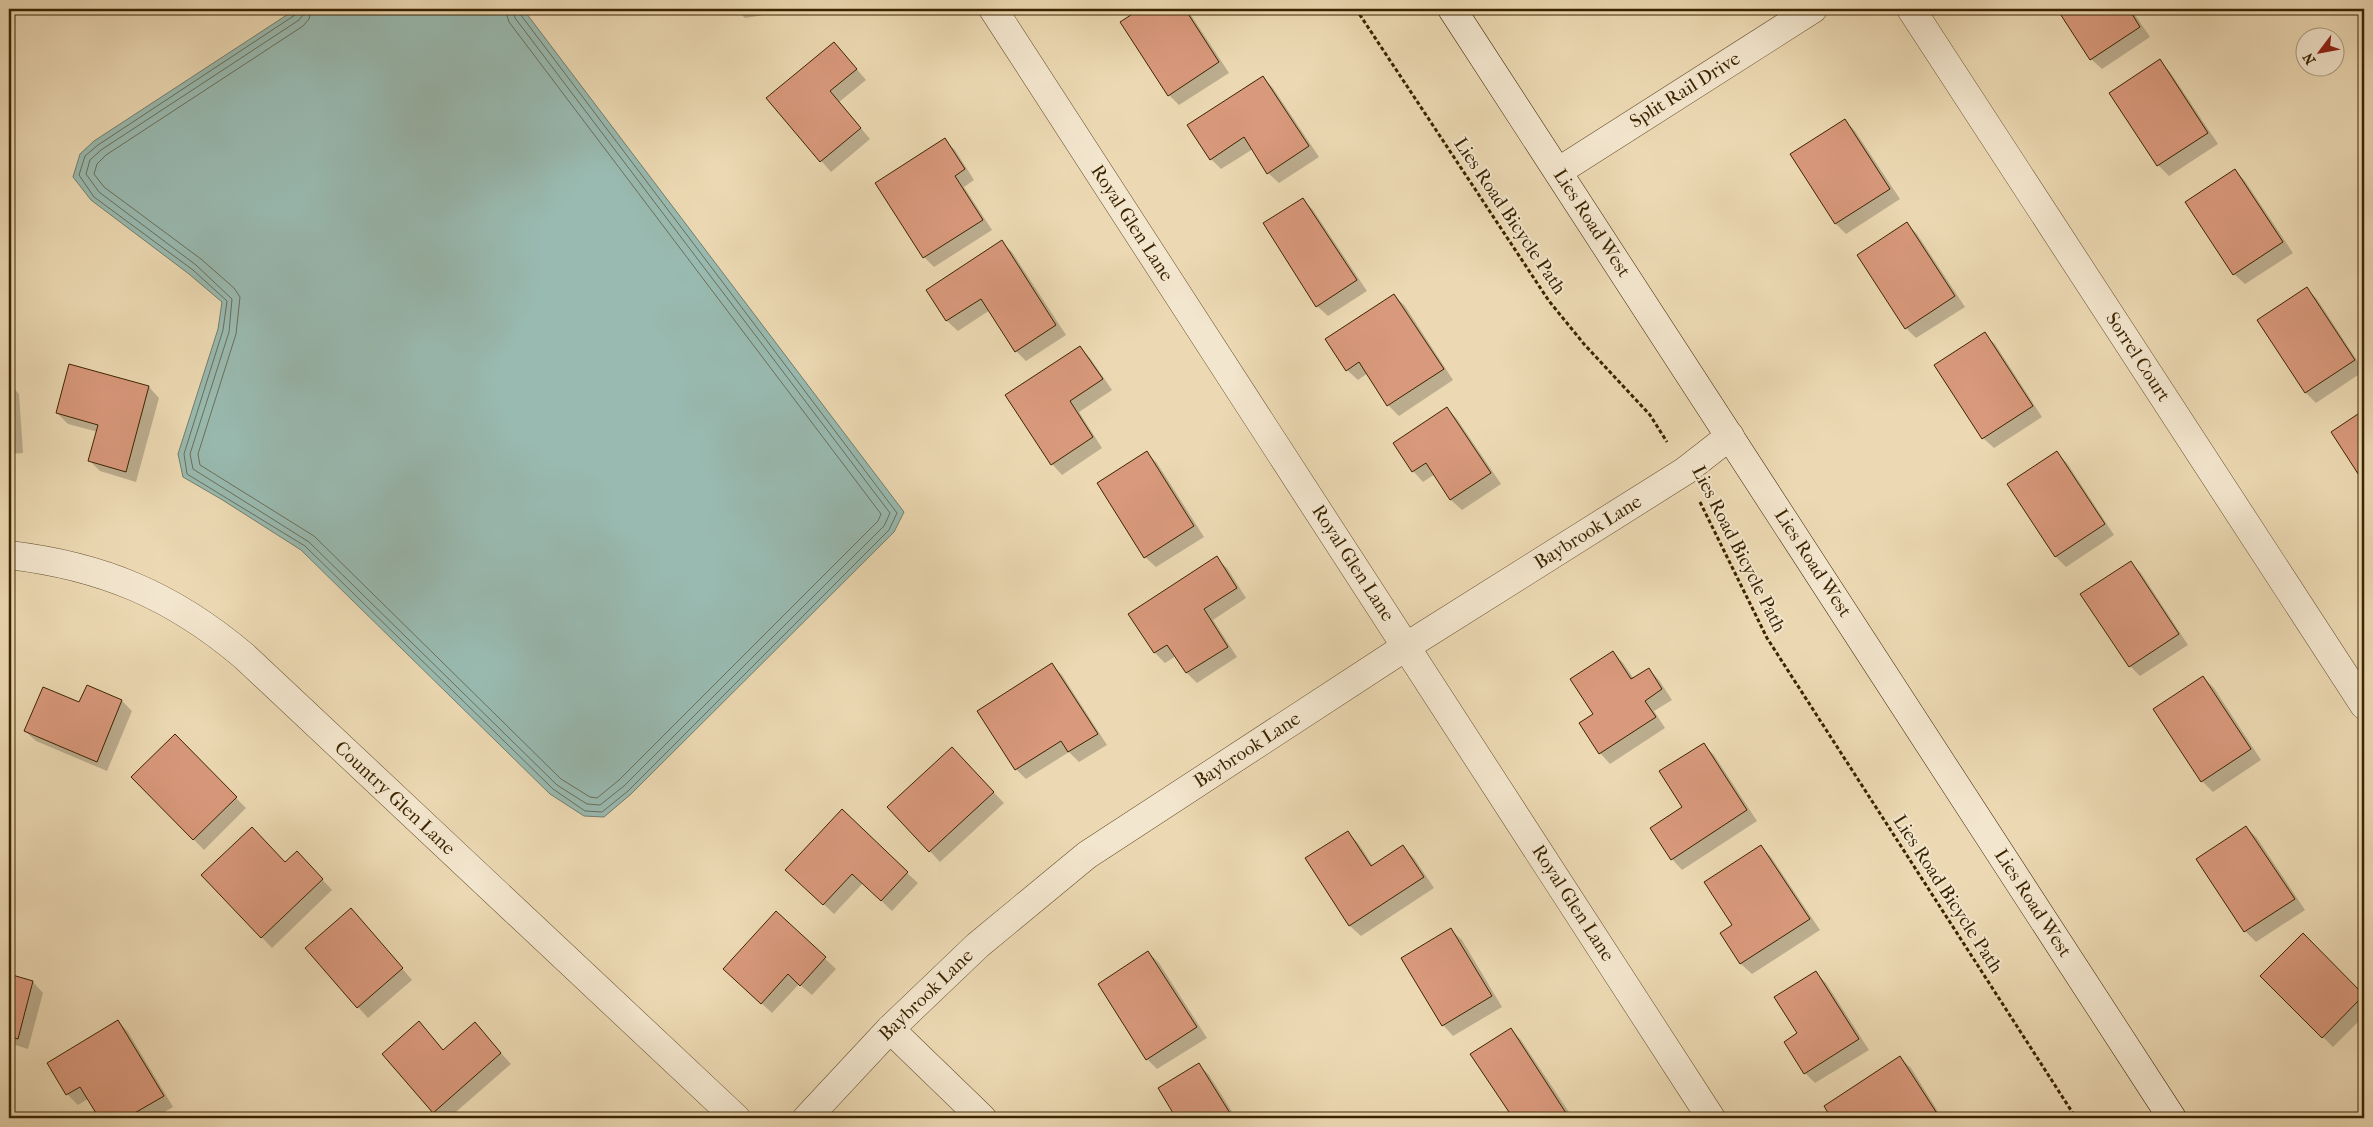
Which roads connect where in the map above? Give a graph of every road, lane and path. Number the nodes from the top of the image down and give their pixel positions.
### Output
1 (993, 9) edge
2 (1356, 9) edge
3 (1452, 9) edge
4 (1812, 9) edge
5 (1911, 9) edge
6 (1559, 171) junction
7 (1730, 436) junction
8 (1685, 471) junction
9 (9, 555) edge
10 (1407, 646) junction
11 (2364, 705) edge
12 (890, 1029) junction
13 (736, 1118) edge
14 (807, 1118) edge
15 (982, 1118) edge
16 (1711, 1118) edge
17 (2076, 1118) edge
18 (2172, 1118) edge

1 - 10 street, Royal Glen Lane
2 - 8 path, Lies Road Bicycle Path
3 - 6 street, Lies Road West
4 - 6 street, Split Rail Drive
5 - 11 street, Sorrel Court
6 - 7 street, Lies Road West
7 - 8 street, Baybrook Lane
7 - 18 street, Lies Road West
8 - 10 street, Baybrook Lane
8 - 17 path, Lies Road Bicycle Path
9 - 13 street, Country Glen Lane
10 - 12 street, Baybrook Lane
10 - 16 street, Royal Glen Lane
12 - 14 street, Baybrook Lane
12 - 15 street

